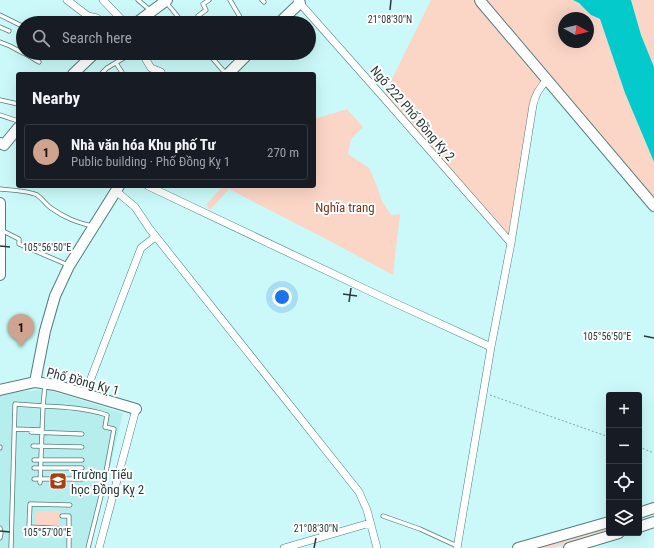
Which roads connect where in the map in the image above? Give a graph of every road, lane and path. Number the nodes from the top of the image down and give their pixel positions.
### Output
1 (67, 0) edge
2 (103, 0) edge
3 (138, 0) edge
4 (209, 0) edge
5 (230, 0) edge
6 (165, 1) edge
7 (298, 1) edge
8 (480, 1) edge
9 (151, 12) junction
10 (0, 15) edge
11 (88, 16) edge
12 (118, 16) edge
13 (146, 16) edge
14 (177, 16) edge
15 (198, 16) dead end
16 (239, 16) edge
17 (285, 16) edge
18 (311, 16) edge
19 (316, 21) edge
20 (16, 23) edge
21 (0, 27) edge
22 (9, 31) dead end
23 (0, 42) edge
24 (16, 49) edge
25 (35, 60) edge
26 (88, 60) edge
27 (121, 60) edge
28 (146, 60) edge
29 (214, 60) edge
30 (241, 60) edge
31 (39, 62) dead end
32 (116, 63) junction
33 (75, 72) edge
34 (103, 72) edge
35 (122, 72) edge
36 (161, 72) edge
37 (225, 72) edge
38 (229, 72) edge
39 (547, 80) junction
40 (0, 100) edge
41 (16, 104) edge
42 (0, 115) edge
43 (16, 120) edge
44 (16, 130) edge
45 (0, 143) edge
46 (118, 188) edge
47 (152, 188) edge
48 (0, 189) edge
49 (0, 203) edge
50 (654, 206) edge
51 (0, 217) edge
52 (95, 226) junction
53 (0, 230) edge
54 (156, 237) junction
55 (511, 243) junction
56 (69, 266) junction
57 (0, 275) edge
58 (491, 347) junction
59 (40, 383) junction
60 (0, 390) edge
61 (484, 392) junction
62 (85, 394) junction
63 (43, 406) junction
64 (136, 409) joint
65 (15, 429) junction
66 (42, 431) junction
67 (31, 432) dead end
68 (82, 434) dead end
69 (606, 436) edge
70 (33, 446) dead end
71 (42, 446) junction
72 (82, 447) dead end
73 (642, 449) edge
74 (654, 453) edge
75 (34, 460) dead end
76 (41, 460) junction
77 (82, 460) dead end
78 (34, 468) dead end
79 (41, 468) junction
80 (82, 468) dead end
81 (34, 479) dead end
82 (82, 479) dead end
83 (40, 481) junction
84 (70, 505) dead end
85 (654, 508) edge
86 (642, 512) edge
87 (62, 516) dead end
88 (383, 516) dead end
89 (654, 522) edge
90 (370, 523) junction
91 (606, 523) edge
92 (642, 526) edge
93 (0, 528) edge
94 (69, 529) junction
95 (609, 536) edge
96 (0, 538) edge
97 (457, 547) edge
98 (11, 548) edge
99 (69, 548) edge
100 (88, 548) edge
101 (98, 548) edge
102 (284, 548) edge
103 (377, 548) edge
104 (518, 548) edge
105 (569, 548) edge

1 - 11 street
2 - 12 street
3 - 9 lane
4 - 15 lane
5 - 16 lane
6 - 9 street
6 - 14 lane
7 - 17 street
7 - 18 street, Ngõ 222 Phố Đồng Kỵ 2
8 - 39 street
9 - 13 street
10 - 20 lane
19 - 55 street, Ngõ 222 Phố Đồng Kỵ 2
21 - 22 lane
23 - 24 lane
25 - 31 lane
26 - 33 street
27 - 32 lane
28 - 36 street
29 - 37 lane
30 - 38 street
32 - 34 lane
32 - 35 lane
39 - 50 street
39 - 55 street
40 - 41 lane
42 - 43 lane
44 - 45 street
46 - 52 street
46 - 54 street
47 - 58 street
48 - 52 lane
49 - 51 street
51 - 53 street
52 - 56 street
53 - 56 lane
53 - 57 street
54 - 62 street
54 - 90 street
55 - 58 street
56 - 59 street
58 - 61 street
59 - 60 street, Phố Đồng Kỵ 1
59 - 62 street, Phố Đồng Kỵ 1
59 - 63 lane
61 - 69 path
61 - 97 street
62 - 64 street, Phố Đồng Kỵ 1
63 - 65 lane
63 - 66 lane
63 - 100 lane
64 - 101 street
65 - 66 lane
65 - 98 lane
66 - 67 lane
66 - 68 lane
66 - 71 lane
70 - 71 lane
71 - 72 lane
71 - 76 lane
73 - 74 path
75 - 76 lane
76 - 77 lane
76 - 79 lane
78 - 79 lane
79 - 80 lane
79 - 83 lane
81 - 83 lane
82 - 83 lane
84 - 94 lane
85 - 86 street
87 - 94 lane
88 - 97 lane
89 - 92 street
90 - 102 street
90 - 103 street
91 - 104 street
93 - 96 lane
94 - 99 lane
95 - 105 street

